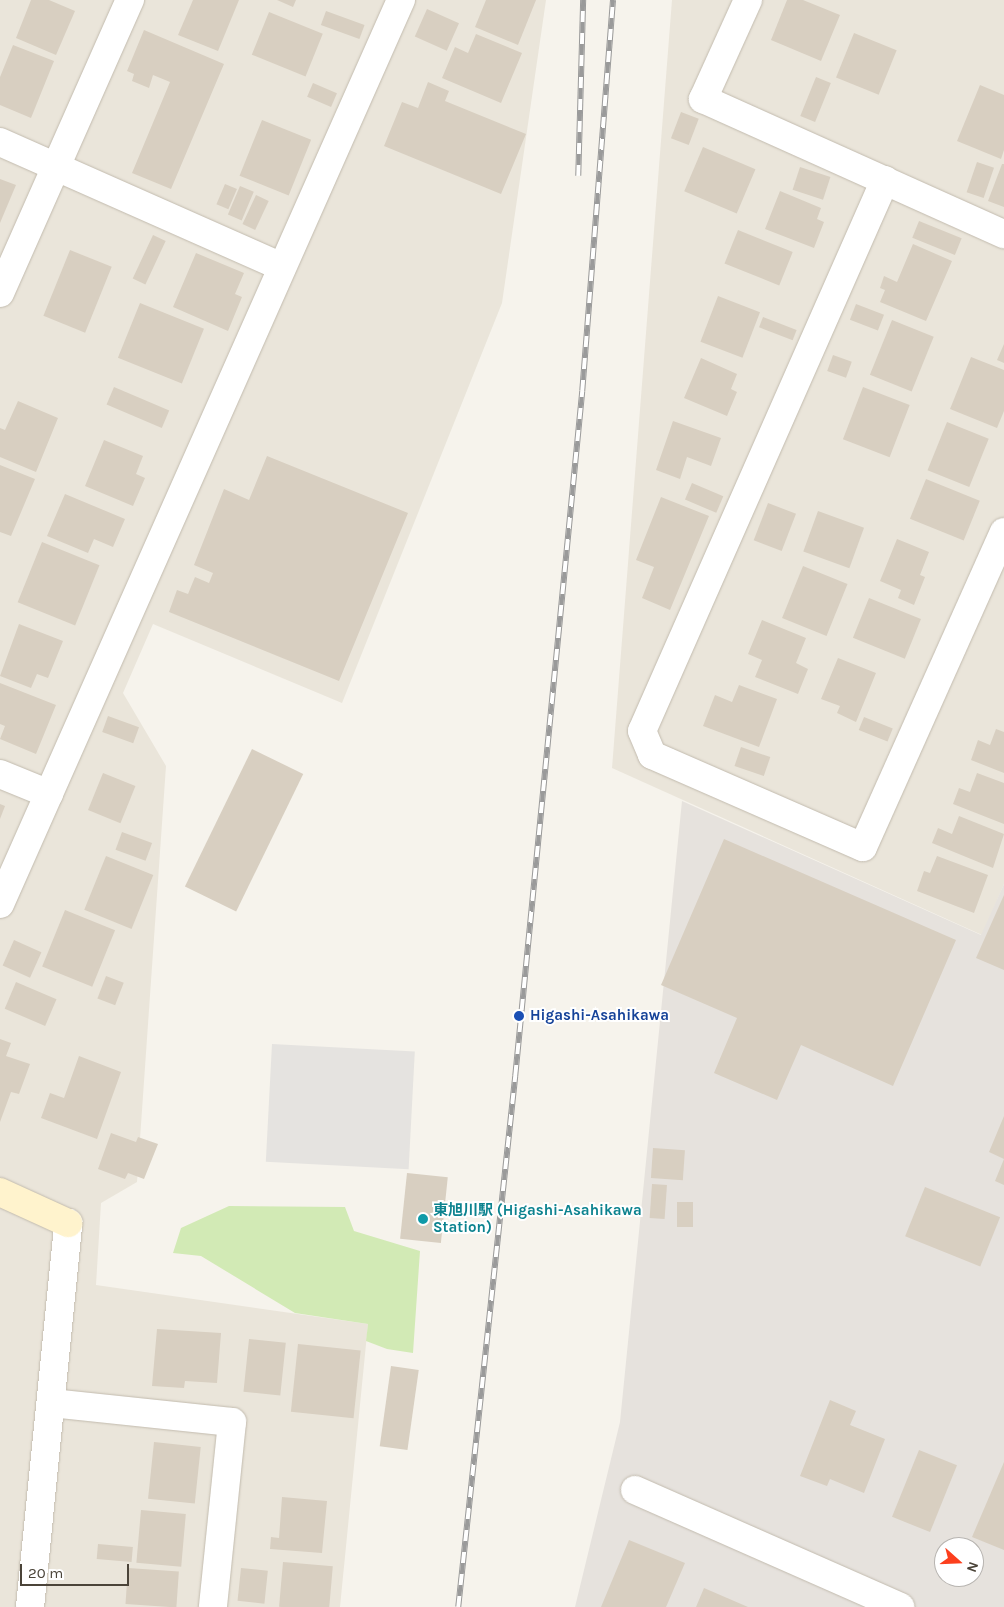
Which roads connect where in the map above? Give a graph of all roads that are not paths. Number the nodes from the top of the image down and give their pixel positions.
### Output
1 (130, 0) edge
2 (401, 0) edge
3 (748, 0) edge
4 (0, 142) edge
5 (56, 167) junction
6 (886, 180) junction
7 (1004, 234) edge
8 (282, 267) junction
9 (0, 294) edge
10 (1004, 532) edge
11 (0, 774) edge
12 (49, 794) junction
13 (0, 904) edge
14 (0, 1192) edge
15 (68, 1223) joint
16 (50, 1403) junction
17 (635, 1490) dead end
18 (30, 1607) edge
19 (213, 1607) edge
20 (900, 1607) edge

1 - 5 street
2 - 8 street
3 - 6 street
4 - 5 street
5 - 8 street
5 - 9 street
6 - 7 street
6 - 10 street
8 - 12 street
11 - 12 street
12 - 13 street
14 - 15 main road
15 - 16 street
16 - 18 street
16 - 19 street
17 - 20 street

